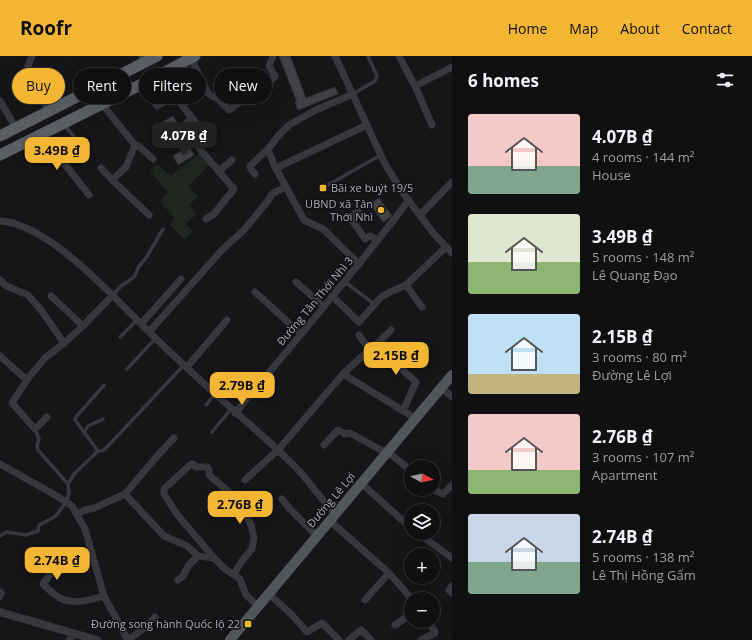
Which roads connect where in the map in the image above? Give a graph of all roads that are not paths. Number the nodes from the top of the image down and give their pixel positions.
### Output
1 (32, 56) edge
2 (143, 56) edge
3 (157, 56) edge
4 (273, 56) edge
5 (335, 56) edge
6 (368, 56) edge
7 (399, 56) edge
8 (190, 57) edge
9 (452, 67) edge
10 (171, 68) edge
11 (415, 86) junction
12 (353, 94) junction
13 (0, 101) edge
14 (102, 104) joint
15 (181, 104) edge
16 (46, 105) junction
17 (63, 124) junction
18 (14, 125) junction
19 (367, 125) junction
20 (432, 125) dead end
21 (0, 129) edge
22 (41, 134) junction
23 (0, 136) edge
24 (77, 140) dead end
25 (135, 145) junction
26 (0, 147) edge
27 (268, 149) junction
28 (0, 155) edge
29 (381, 155) junction
30 (153, 159) dead end
31 (232, 160) dead end
32 (101, 168) dead end
33 (276, 168) junction
34 (219, 171) junction
35 (255, 174) dead end
36 (112, 180) junction
37 (452, 182) edge
38 (326, 186) dead end
39 (286, 187) junction
40 (89, 195) dead end
41 (408, 200) junction
42 (358, 211) dead end
43 (149, 215) dead end
44 (420, 215) junction
45 (206, 219) dead end
46 (0, 221) edge
47 (163, 230) dead end
48 (378, 240) junction
49 (446, 246) junction
50 (452, 253) edge
51 (359, 264) junction
52 (181, 279) dead end
53 (0, 280) edge
54 (344, 281) junction
55 (296, 282) dead end
56 (406, 285) junction
57 (255, 292) dead end
58 (113, 295) junction
59 (51, 296) dead end
60 (332, 296) junction
61 (374, 304) junction
62 (323, 306) junction
63 (422, 307) dead end
64 (227, 320) dead end
65 (139, 322) junction
66 (83, 326) junction
67 (390, 330) dead end
68 (149, 332) junction
69 (301, 334) junction
70 (360, 335) dead end
71 (120, 337) dead end
72 (156, 338) junction
73 (64, 343) junction
74 (372, 347) junction
75 (0, 356) edge
76 (185, 366) junction
77 (127, 369) dead end
78 (343, 374) junction
79 (452, 375) edge
80 (27, 380) junction
81 (104, 386) dead end
82 (442, 388) junction
83 (215, 394) junction
84 (452, 397) edge
85 (206, 405) dead end
86 (233, 411) junction
87 (403, 411) junction
88 (47, 417) dead end
89 (415, 418) junction
90 (103, 419) dead end
91 (35, 429) junction
92 (84, 432) junction
93 (212, 432) dead end
94 (174, 438) dead end
95 (324, 445) dead end
96 (278, 450) junction
97 (98, 451) junction
98 (387, 451) junction
99 (0, 464) edge
100 (404, 466) edge
101 (245, 480) dead end
102 (361, 483) junction
103 (68, 484) junction
104 (452, 485) edge
105 (440, 493) edge
106 (125, 494) junction
107 (282, 498) dead end
108 (66, 502) junction
109 (78, 514) junction
110 (332, 517) junction
111 (404, 522) edge
112 (0, 536) edge
113 (317, 536) junction
114 (428, 540) edge
115 (198, 556) junction
116 (214, 558) junction
117 (452, 558) edge
118 (56, 566) dead end
119 (390, 573) junction
120 (234, 574) junction
121 (178, 580) dead end
122 (452, 586) edge
123 (1, 590) dead end
124 (406, 592) edge
125 (452, 593) edge
126 (269, 594) junction
127 (104, 596) junction
128 (0, 599) edge
129 (364, 600) dead end
130 (258, 606) junction
131 (0, 612) edge
132 (155, 618) dead end
133 (404, 619) edge
134 (395, 625) dead end
135 (432, 628) edge
136 (71, 637) edge
137 (97, 640) edge
138 (128, 640) edge
139 (230, 640) edge
140 (339, 640) edge
141 (349, 640) edge
142 (371, 640) edge
143 (421, 640) edge

1 - 16 street
2 - 16 highway
3 - 18 highway
4 - 8 street
5 - 12 street
6 - 12 lane
7 - 11 street
8 - 10 highway
8 - 26 highway
9 - 11 street
11 - 20 street
12 - 19 street
12 - 27 street
13 - 18 street
14 - 17 highway
14 - 25 street
15 - 34 street
16 - 18 highway
17 - 22 highway
17 - 24 lane
18 - 21 highway
18 - 23 highway
19 - 29 street
19 - 33 street
22 - 28 highway
22 - 40 street
25 - 30 street
25 - 36 street
27 - 33 street
27 - 35 street
29 - 38 lane
29 - 41 street
31 - 34 street
32 - 36 street
33 - 39 street
34 - 45 street
36 - 43 street
37 - 44 street
39 - 51 street
39 - 68 street
41 - 44 street
41 - 48 street, Đường Tân Thới Nhì 3
42 - 48 street
44 - 49 street
46 - 58 street
47 - 58 lane
48 - 51 street, Đường Tân Thới Nhì 3
49 - 50 street
49 - 56 street
51 - 54 street, Đường Tân Thới Nhì 3
52 - 65 street
53 - 73 street
54 - 60 street, Đường Tân Thới Nhì 3
54 - 61 lane
55 - 62 street
56 - 61 street
56 - 63 street
57 - 69 street
58 - 65 street
58 - 66 street
59 - 66 street
60 - 61 street
60 - 62 street, Đường Tân Thới Nhì 3
62 - 69 street, Đường Tân Thới Nhì 3
64 - 76 street
65 - 68 street
65 - 71 lane
66 - 73 street
67 - 74 street
68 - 72 street
69 - 86 street, Đường Tân Thới Nhì 3
70 - 74 street
72 - 76 street
72 - 77 lane
73 - 80 street
74 - 78 street
74 - 87 street
75 - 80 street
76 - 83 street
76 - 97 lane
78 - 87 street
78 - 96 street
79 - 82 main road, Đường Lê Lợi
80 - 91 street
81 - 92 lane
82 - 84 street
82 - 89 main road, Đường Lê Lợi
83 - 85 lane
83 - 86 street
86 - 93 lane
86 - 96 street
87 - 89 street
88 - 91 street
89 - 98 main road, Đường Lê Lợi
90 - 92 lane
91 - 103 lane
92 - 97 lane
94 - 106 street
95 - 98 street
96 - 101 street
96 - 110 street
97 - 103 lane
98 - 100 street
98 - 102 main road, Đường Lê Lợi
99 - 108 street
102 - 110 main road, Đường Lê Lợi
102 - 111 street
103 - 108 lane
104 - 105 street
106 - 109 street
106 - 115 street
107 - 113 street
108 - 109 street
108 - 112 lane
109 - 127 street
110 - 113 main road, Đường Lê Lợi
110 - 119 street
113 - 126 main road, Đường Lê Lợi
114 - 117 street
115 - 116 street
115 - 121 street
116 - 120 street
116 - 120 street
118 - 127 street
119 - 124 street
119 - 129 street
120 - 130 street
122 - 125 street
123 - 128 lane
126 - 130 main road, Đường Lê Lợi
126 - 140 street
127 - 138 street
130 - 139 main road, Đường Lê Lợi
131 - 136 street
132 - 138 street
133 - 134 street
135 - 143 street
136 - 137 street
141 - 142 street

